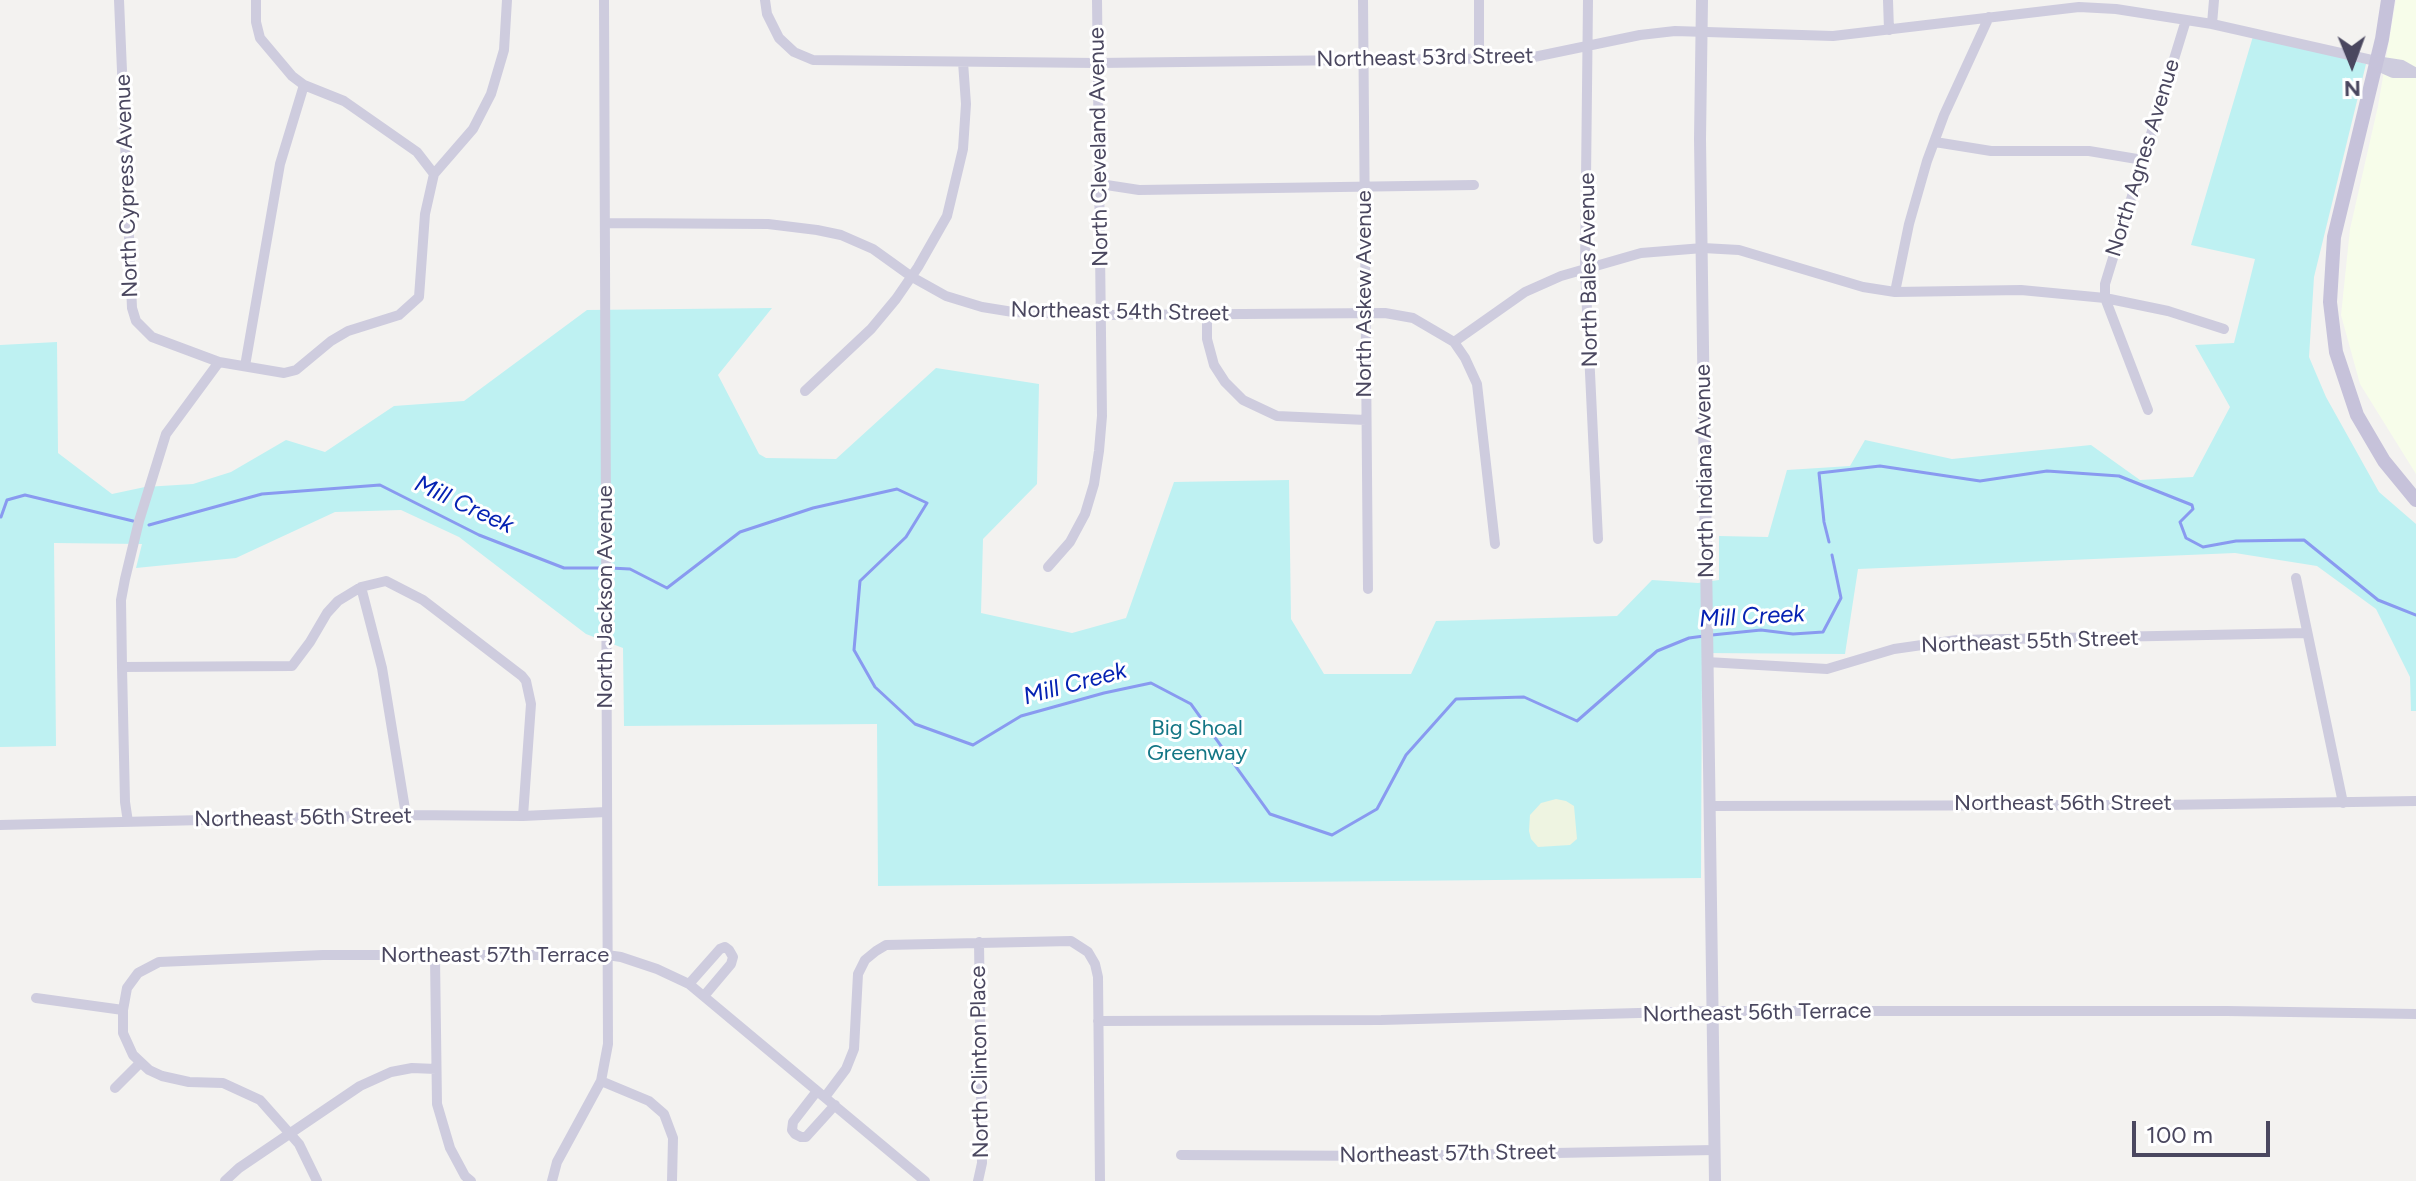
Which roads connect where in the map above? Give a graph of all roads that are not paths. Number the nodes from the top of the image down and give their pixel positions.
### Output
1 (119, 0) edge
2 (256, 0) edge
3 (507, 0) edge
4 (604, 0) edge
5 (765, 0) edge
6 (1097, 0) edge
7 (1363, 0) edge
8 (1479, 0) edge
9 (1588, 0) edge
10 (1702, 0) edge
11 (1888, 0) edge
12 (2214, 0) edge
13 (2388, 0) edge
14 (2110, 4) edge
15 (1989, 17) junction
16 (2186, 20) junction
17 (2212, 24) junction
18 (1889, 30) junction
19 (1702, 32) junction
20 (1588, 46) junction
21 (1479, 58) junction
22 (1364, 59) junction
23 (2376, 61) junction
24 (963, 62) junction
25 (1097, 63) junction
26 (2416, 73) edge
27 (304, 85) junction
28 (1935, 142) junction
29 (2143, 160) junction
30 (434, 174) junction
31 (1100, 184) junction
32 (1365, 185) junction
33 (1474, 185) dead end
34 (606, 223) junction
35 (1703, 248) junction
36 (1585, 269) junction
37 (912, 277) junction
38 (1895, 292) junction
39 (2105, 298) junction
40 (1365, 313) junction
41 (1207, 314) junction
42 (1101, 315) junction
43 (2224, 329) dead end
44 (1454, 342) junction
45 (219, 362) junction
46 (245, 366) junction
47 (805, 391) dead end
48 (2148, 410) dead end
49 (1366, 420) junction
50 (2416, 500) edge
51 (1598, 539) dead end
52 (1495, 544) dead end
53 (1048, 567) dead end
54 (2296, 578) dead end
55 (361, 587) junction
56 (1368, 589) dead end
57 (2307, 633) junction
58 (1707, 662) junction
59 (122, 667) junction
60 (2416, 801) edge
61 (2343, 803) junction
62 (1710, 806) junction
63 (606, 812) junction
64 (406, 815) junction
65 (523, 816) junction
66 (128, 822) junction
67 (0, 825) edge
68 (979, 942) junction
69 (607, 955) junction
70 (435, 957) junction
71 (689, 984) junction
72 (704, 996) junction
73 (36, 998) dead end
74 (123, 1010) junction
75 (1712, 1011) junction
76 (2416, 1014) edge
77 (1098, 1021) junction
78 (140, 1063) junction
79 (436, 1069) junction
80 (601, 1081) junction
81 (115, 1088) dead end
82 (821, 1094) junction
83 (835, 1105) junction
84 (291, 1132) junction
85 (1714, 1150) junction
86 (1181, 1155) dead end
87 (225, 1181) edge
88 (317, 1181) edge
89 (471, 1181) edge
90 (552, 1181) edge
91 (672, 1181) edge
92 (925, 1181) edge
93 (978, 1181) edge
94 (1100, 1181) edge
95 (1715, 1181) edge

1 - 45 street, North Cypress Avenue
2 - 27 street
3 - 30 street
4 - 34 street, North Jackson Avenue
5 - 24 street, Northeast 53rd Street
6 - 25 street, North Cleveland Avenue
7 - 22 street, North Askew Avenue
8 - 21 street
9 - 20 street, North Bales Avenue
10 - 19 street, North Indiana Avenue
11 - 18 street
12 - 17 street
13 - 23 main road
14 - 15 street, Northeast 53rd Street
14 - 16 street, Northeast 53rd Street
15 - 18 street, Northeast 53rd Street
15 - 28 street
16 - 17 street, Northeast 53rd Street
16 - 29 street, North Agnes Avenue
17 - 23 street, Northeast 53rd Street
18 - 19 street, Northeast 53rd Street
19 - 20 street, Northeast 53rd Street
19 - 35 street, North Indiana Avenue
20 - 21 street, Northeast 53rd Street
20 - 36 street, North Bales Avenue
21 - 22 street, Northeast 53rd Street
22 - 25 street, Northeast 53rd Street
22 - 32 street, North Askew Avenue
23 - 26 street, Northeast 53rd Street
23 - 50 main road
24 - 25 street, Northeast 53rd Street
24 - 37 street
25 - 31 street, North Cleveland Avenue
27 - 30 street
27 - 46 street
28 - 29 street
28 - 38 street
29 - 39 street, North Agnes Avenue
30 - 46 street, North Cypress Avenue
31 - 32 street
31 - 42 street, North Cleveland Avenue
32 - 33 street
32 - 40 street, North Askew Avenue
34 - 37 street, Northeast 54th Street
34 - 63 street, North Jackson Avenue
35 - 36 street
35 - 38 street
35 - 58 street, North Indiana Avenue
36 - 44 street
36 - 51 street, North Bales Avenue
37 - 42 street, Northeast 54th Street
37 - 47 street
38 - 39 street
39 - 43 street
39 - 48 street
40 - 41 street, Northeast 54th Street
40 - 44 street, Northeast 54th Street
40 - 49 street, North Askew Avenue
41 - 42 street, Northeast 54th Street
41 - 49 street
42 - 53 street, North Cleveland Avenue
44 - 52 street
45 - 46 street, North Cypress Avenue
45 - 59 street
49 - 56 street, North Askew Avenue
54 - 57 street
55 - 59 street
55 - 64 street
55 - 65 street
57 - 58 street, Northeast 55th Street
57 - 61 street
58 - 62 street, North Indiana Avenue
59 - 66 street
60 - 61 street, Northeast 56th Street
61 - 62 street, Northeast 56th Street
62 - 75 street, North Indiana Avenue
63 - 65 street, Northeast 56th Street
63 - 69 street, North Jackson Avenue
64 - 65 street, Northeast 56th Street
64 - 66 street, Northeast 56th Street
66 - 67 street, Northeast 56th Street
68 - 77 street
68 - 82 street
68 - 93 street, North Clinton Place
69 - 70 street, Northeast 57th Terrace
69 - 71 street, Northeast 57th Terrace
69 - 80 street, North Jackson Avenue
70 - 74 street, Northeast 57th Terrace
70 - 79 street
71 - 72 street, Northeast 57th Terrace
71 - 72 street
72 - 82 street, Northeast 57th Terrace
73 - 74 street
74 - 78 street
75 - 76 street, Northeast 56th Terrace
75 - 77 street, Northeast 56th Terrace
75 - 85 street, North Indiana Avenue
77 - 94 street
78 - 81 street
78 - 84 street
79 - 84 street
79 - 89 street
80 - 90 street, North Jackson Avenue
80 - 91 street
82 - 83 street, Northeast 57th Terrace
82 - 83 street
83 - 92 street, Northeast 57th Terrace
84 - 87 street
84 - 88 street
85 - 86 street, Northeast 57th Street
85 - 95 street, North Indiana Avenue

